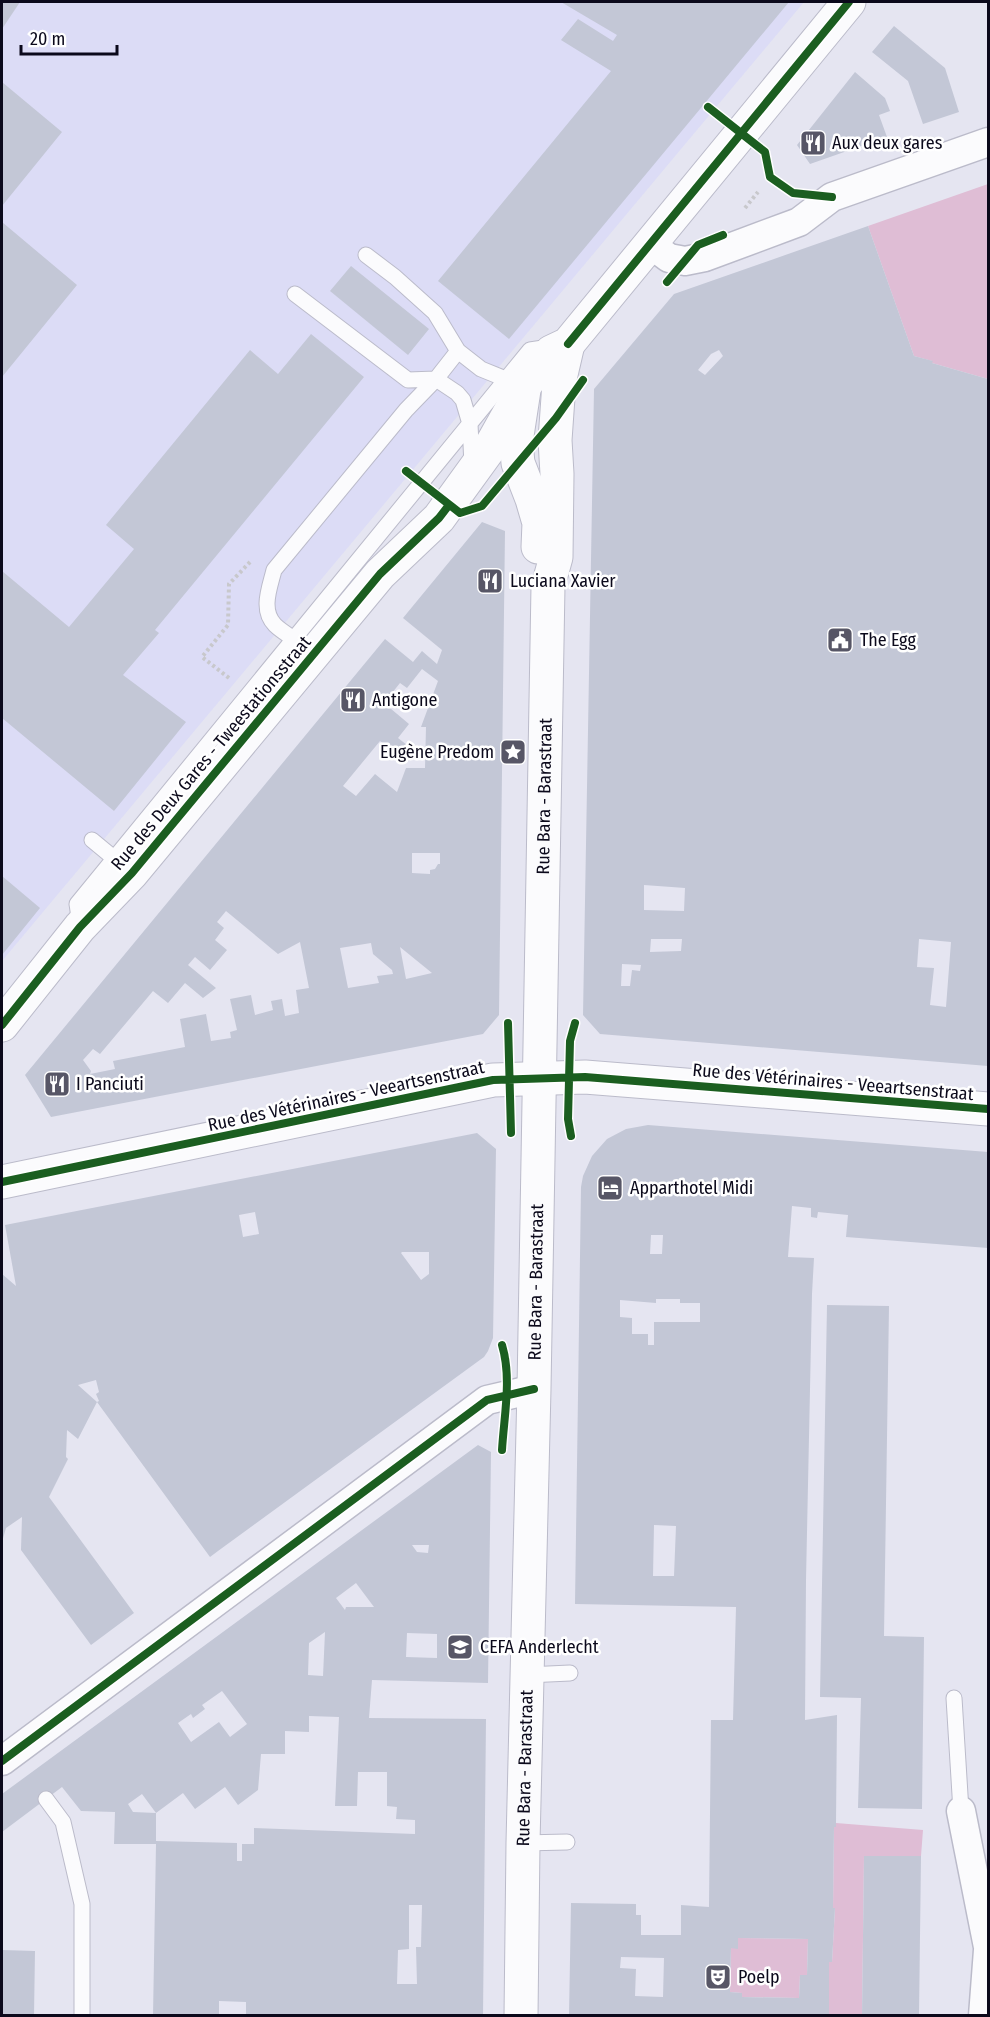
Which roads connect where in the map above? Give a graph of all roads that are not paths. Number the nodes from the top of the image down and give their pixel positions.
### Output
1 (849, 2) edge
2 (988, 142) edge
3 (650, 244) junction
4 (366, 255) dead end
5 (295, 294) dead end
6 (568, 344) junction
7 (458, 351) junction
8 (436, 379) junction
9 (515, 383) junction
10 (470, 424) junction
11 (473, 474) junction
12 (548, 586) junction
13 (294, 639) junction
14 (92, 840) dead end
15 (124, 866) junction
16 (2, 1025) edge
17 (539, 1078) junction
18 (988, 1109) edge
19 (2, 1182) edge
20 (534, 1389) junction
21 (570, 1673) dead end
22 (526, 1675) junction
23 (954, 1698) dead end
24 (2, 1761) edge
25 (46, 1799) dead end
26 (961, 1811) joint
27 (567, 1842) dead end
28 (523, 1843) junction
29 (988, 1949) edge
30 (82, 2016) edge
31 (521, 2016) edge
32 (983, 2016) edge

1 - 3 main road, Rue des Deux Gares - Tweestationsstraat
2 - 3 street
3 - 6 main road, Rue des Deux Gares - Tweestationsstraat
4 - 7 lane
5 - 8 lane
6 - 9 main road, Rue des Deux Gares - Tweestationsstraat
6 - 12 main road, Rue Bara - Barastraat
7 - 8 lane
7 - 9 lane
8 - 10 lane
8 - 13 lane
9 - 10 lane, Rue des Deux Gares - Tweestationsstraat
9 - 11 main road, Rue des Deux Gares - Tweestationsstraat
9 - 12 main road, Rue Bara - Barastraat
10 - 11 lane
10 - 13 lane, Rue des Deux Gares - Tweestationsstraat
11 - 15 main road, Rue des Deux Gares - Tweestationsstraat
12 - 17 main road, Rue Bara - Barastraat
13 - 15 lane, Rue des Deux Gares - Tweestationsstraat
14 - 15 lane
15 - 16 main road, Rue des Deux Gares - Tweestationsstraat
17 - 18 main road, Rue des Vétérinaires - Veeartsenstraat
17 - 19 main road, Rue des Vétérinaires - Veeartsenstraat
17 - 20 main road, Rue Bara - Barastraat
20 - 22 main road, Rue Bara - Barastraat
20 - 24 street
21 - 22 lane
22 - 28 main road, Rue Bara - Barastraat
23 - 26 lane
25 - 30 lane
26 - 29 street
27 - 28 lane
28 - 31 main road, Rue Bara - Barastraat
29 - 32 street

